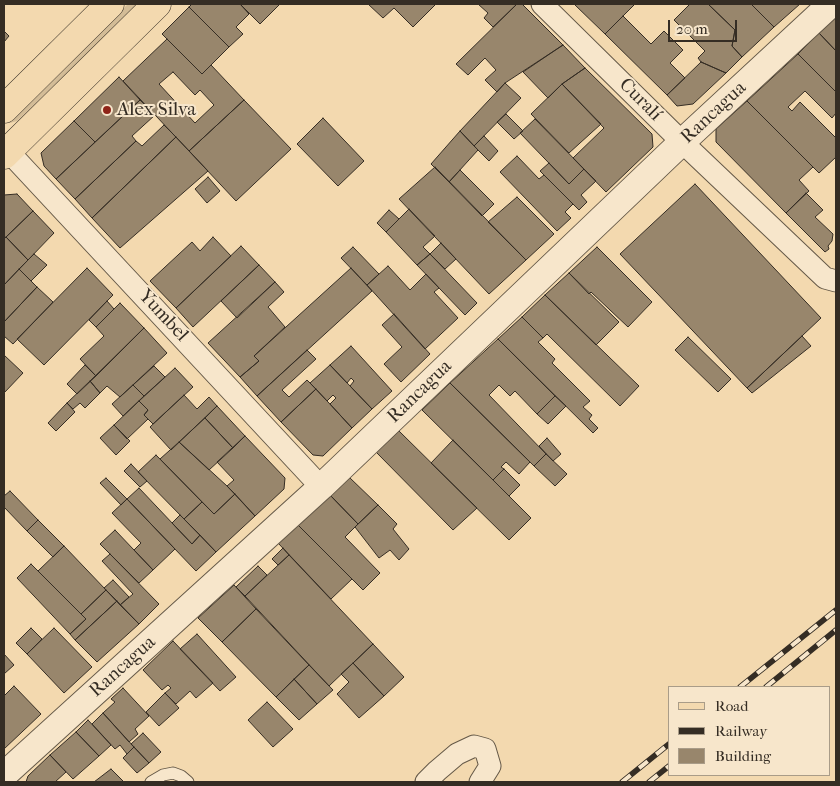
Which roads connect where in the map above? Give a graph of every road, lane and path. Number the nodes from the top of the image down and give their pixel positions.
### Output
1 (110, 4) edge
2 (157, 4) edge
3 (542, 4) edge
4 (831, 4) edge
5 (4, 109) edge
6 (682, 142) junction
7 (5, 150) edge
8 (831, 279) edge
9 (321, 487) junction
10 (4, 774) edge
11 (151, 782) edge
12 (188, 782) edge
13 (426, 782) edge
14 (480, 782) edge

1 - 5 main road
2 - 7 main road
3 - 6 street, Curalí
4 - 6 street, Rancagua
6 - 8 street, Curalí
6 - 9 street, Rancagua
7 - 9 street, Yumbel
9 - 10 street, Rancagua
11 - 12 lane
13 - 14 street

